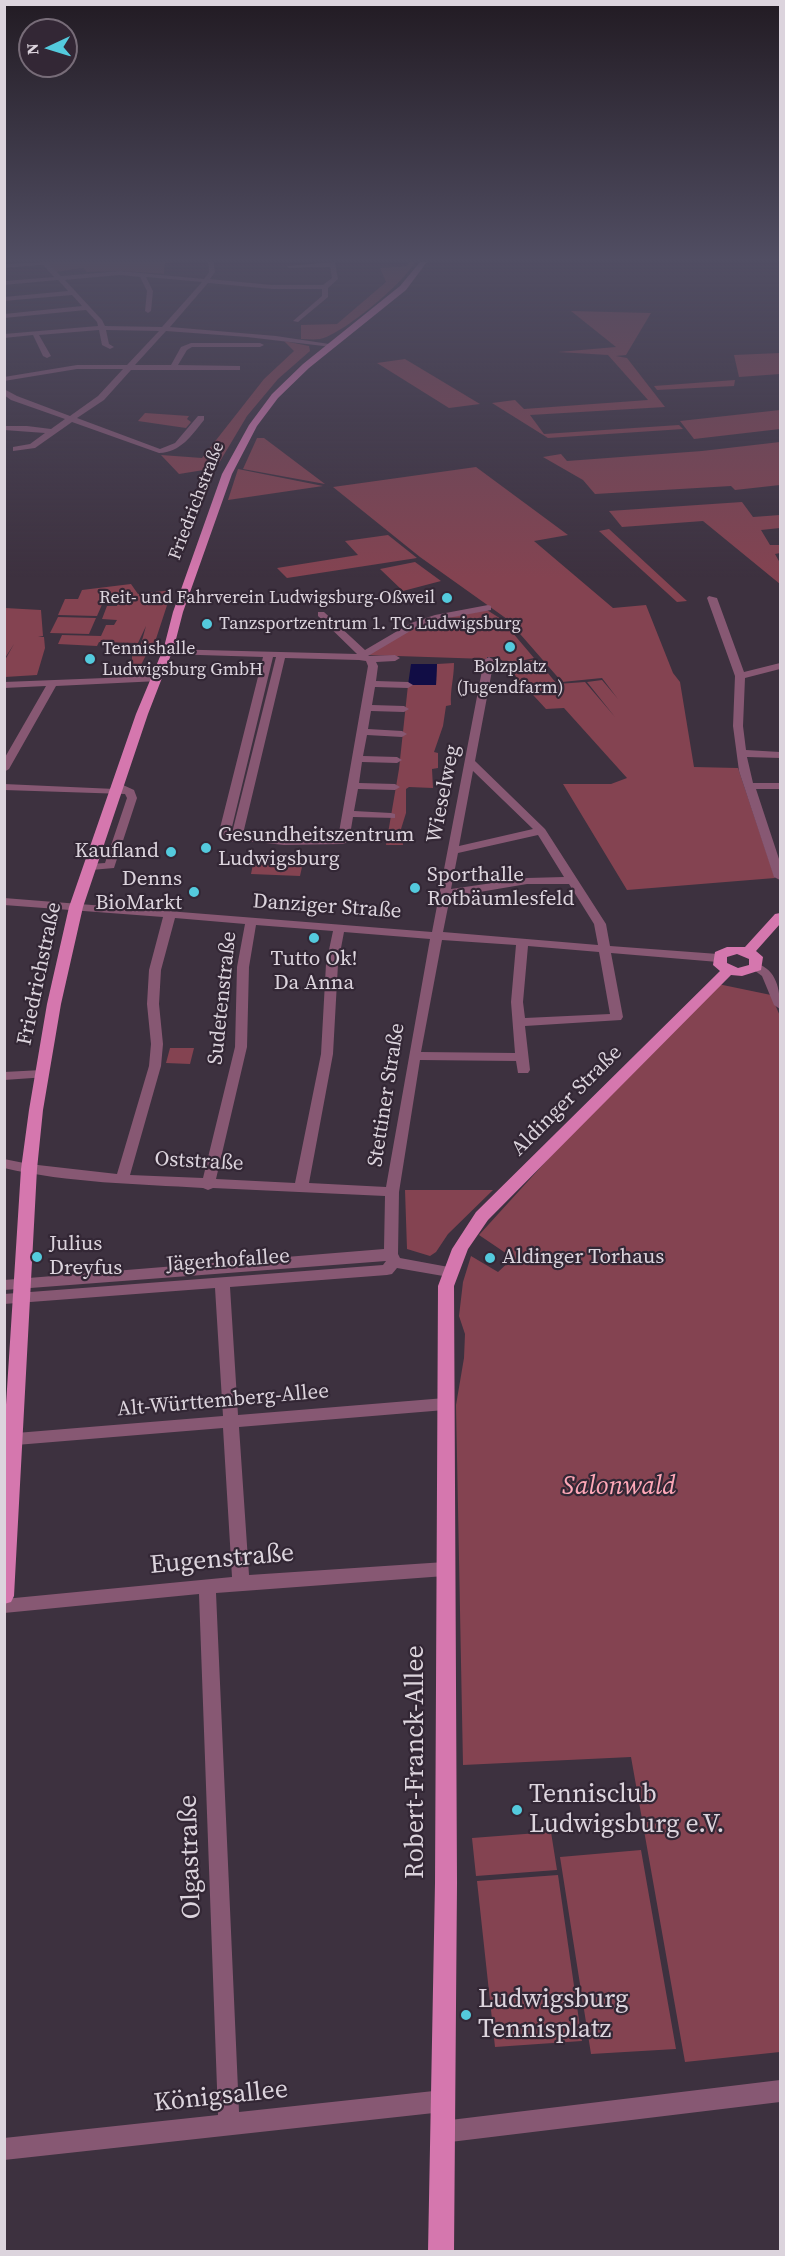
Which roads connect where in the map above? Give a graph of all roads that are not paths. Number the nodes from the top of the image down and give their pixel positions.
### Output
1 (306, 367) edge
2 (129, 368) junction
3 (173, 368) joint
4 (237, 368) dead end
5 (4, 379) edge
6 (6, 394) edge
7 (201, 418) dead end
8 (72, 420) junction
9 (4, 428) edge
10 (53, 432) junction
11 (16, 449) dead end
12 (712, 598) dead end
13 (488, 608) dead end
14 (321, 615) dead end
15 (173, 634) junction
16 (168, 651) junction
17 (197, 652) junction
18 (268, 655) junction
19 (281, 655) junction
20 (364, 656) junction
21 (396, 658) dead end
22 (489, 660) dead end
23 (780, 666) edge
24 (740, 676) junction
25 (156, 679) junction
26 (52, 682) junction
27 (370, 684) junction
28 (4, 685) edge
29 (408, 685) dead end
30 (367, 708) junction
31 (404, 709) dead end
32 (256, 713) junction
33 (268, 713) junction
34 (362, 732) junction
35 (402, 734) dead end
36 (740, 753) junction
37 (780, 755) edge
38 (358, 759) junction
39 (398, 760) dead end
40 (470, 762) junction
41 (4, 769) edge
42 (237, 786) junction
43 (353, 786) junction
44 (749, 786) junction
45 (780, 786) edge
46 (4, 787) edge
47 (250, 787) junction
48 (395, 787) dead end
49 (118, 789) junction
50 (349, 814) junction
51 (391, 816) dead end
52 (541, 831) junction
53 (237, 837) junction
54 (453, 851) junction
55 (780, 877) edge
56 (573, 879) junction
57 (444, 894) junction
58 (4, 902) edge
59 (76, 907) junction
60 (170, 915) junction
61 (780, 917) edge
62 (251, 921) junction
63 (339, 928) junction
64 (436, 935) junction
65 (522, 941) junction
66 (603, 947) junction
67 (748, 952) junction
68 (723, 964) junction
69 (756, 967) junction
70 (780, 1005) edge
71 (520, 1022) junction
72 (414, 1056) junction
73 (42, 1074) junction
74 (4, 1076) edge
75 (4, 1163) edge
76 (29, 1169) junction
77 (122, 1179) junction
78 (208, 1185) junction
79 (301, 1188) junction
80 (392, 1192) junction
81 (392, 1258) junction
82 (449, 1272) junction
83 (222, 1282) junction
84 (13, 1291) edge
85 (445, 1404) junction
86 (230, 1421) junction
87 (9, 1439) edge
88 (445, 1569) junction
89 (240, 1583) junction
90 (207, 1586) junction
91 (4, 1596) edge
92 (4, 1606) edge
93 (780, 2091) edge
94 (443, 2101) junction
95 (230, 2125) junction
96 (442, 2132) junction
97 (4, 2149) edge
98 (441, 2252) edge

1 - 15 main road, Friedrichstraße
2 - 3 street
2 - 5 street
2 - 8 street
3 - 4 street
6 - 8 street
7 - 8 street
8 - 10 street
9 - 10 street
10 - 11 street
12 - 24 street
13 - 20 street
14 - 20 street
15 - 16 main road, Friedrichstraße
15 - 17 street
16 - 17 street
16 - 25 main road, Friedrichstraße
17 - 18 street
18 - 19 street
18 - 32 street
19 - 20 street
19 - 33 street
20 - 21 street
20 - 27 street
22 - 40 street, Wieselweg
23 - 24 street
24 - 36 street
25 - 26 street
25 - 49 main road, Friedrichstraße
26 - 28 street
26 - 41 street
27 - 29 street
27 - 30 street
30 - 31 street
30 - 34 street
32 - 33 street
32 - 42 street
33 - 47 street
34 - 35 street
34 - 38 street
36 - 37 street
36 - 44 street
38 - 39 street
38 - 43 street
40 - 52 street
40 - 54 street, Wieselweg
42 - 47 street
42 - 53 street
43 - 48 street
43 - 50 street
44 - 45 street
44 - 55 street
46 - 49 street
47 - 53 street
49 - 59 main road, Friedrichstraße
50 - 51 street
50 - 53 street
52 - 54 street
52 - 56 street
54 - 57 street, Wieselweg
56 - 57 street
56 - 66 street
57 - 64 street, Wieselweg
58 - 59 street, Danziger Straße
59 - 60 street, Danziger Straße
59 - 73 main road, Friedrichstraße
60 - 62 street, Danziger Straße
60 - 77 street
61 - 67 main road
62 - 63 street, Danziger Straße
62 - 78 street, Sudetenstraße
63 - 64 street, Danziger Straße
63 - 79 street
64 - 65 street, Danziger Straße
64 - 72 street, Stettiner Straße
65 - 66 street, Danziger Straße
65 - 71 street
66 - 68 street, Danziger Straße
66 - 71 street
67 - 68 main road
67 - 69 main road
68 - 69 main road
68 - 82 main road, Aldinger Straße
69 - 70 street
71 - 72 street
72 - 80 street, Stettiner Straße
73 - 74 street
73 - 76 main road, Friedrichstraße
75 - 76 street, Oststraße
76 - 77 street, Oststraße
76 - 84 main road, Friedrichstraße
77 - 78 street, Oststraße
78 - 79 street, Oststraße
79 - 80 street, Oststraße
80 - 81 street, Stettiner Straße
81 - 82 street, Jägerhofallee
81 - 83 street, Jägerhofallee
81 - 84 street, Jägerhofallee
82 - 85 main road, Robert-Franck-Allee
83 - 84 street, Jägerhofallee
83 - 86 street
84 - 87 main road, Friedrichstraße
85 - 86 street, Alt-Württemberg-Allee
85 - 88 main road, Robert-Franck-Allee
86 - 87 street, Alt-Württemberg-Allee
86 - 89 street
87 - 91 main road, Friedrichstraße
88 - 89 street, Eugenstraße
88 - 94 main road, Robert-Franck-Allee
89 - 90 street, Eugenstraße
90 - 92 street, Eugenstraße
90 - 95 street, Olgastraße
93 - 96 street
94 - 95 street, Königsallee
94 - 96 main road, Robert-Franck-Allee
95 - 97 street, Königsallee
96 - 98 main road, Robert-Franck-Allee

